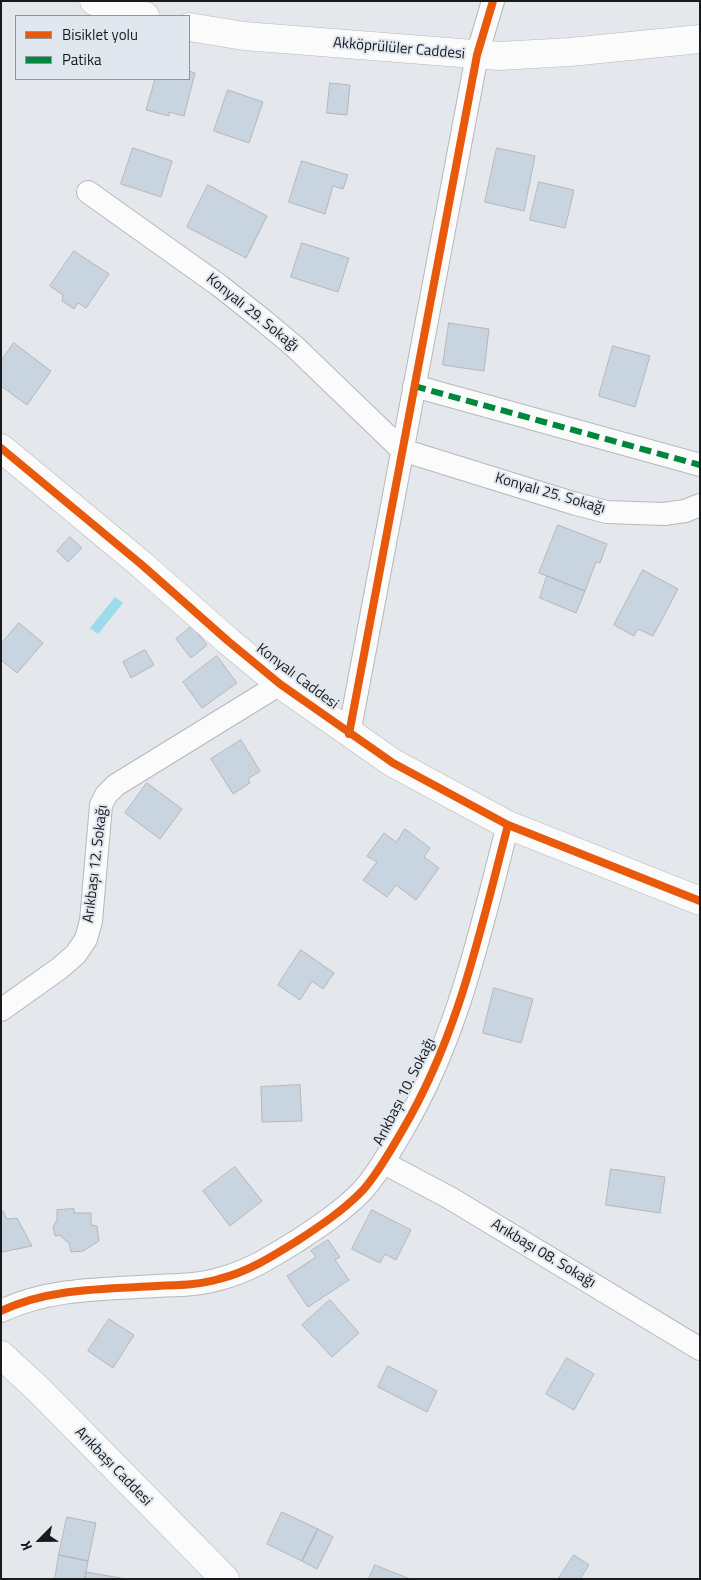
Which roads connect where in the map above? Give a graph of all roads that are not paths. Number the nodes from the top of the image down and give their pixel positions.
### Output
1 (94, 1) edge
2 (493, 1) edge
3 (142, 15) edge
4 (190, 26) edge
5 (700, 39) edge
6 (477, 55) junction
7 (88, 192) dead end
8 (414, 386) junction
9 (1, 448) edge
10 (402, 450) junction
11 (700, 465) edge
12 (700, 505) edge
13 (280, 684) junction
14 (349, 734) junction
15 (508, 825) junction
16 (700, 902) edge
17 (1, 1010) edge
18 (384, 1162) junction
19 (1, 1311) edge
20 (700, 1349) edge
21 (1, 1355) edge
22 (225, 1579) edge

1 - 3 street
2 - 6 street
4 - 6 street, Akköprülüler Caddesi
5 - 6 street, Akköprülüler Caddesi
6 - 8 street
7 - 10 street, Konyalı 29. Sokağı
8 - 10 street
8 - 11 street
9 - 13 street, Konyalı Caddesi
10 - 12 street, Konyalı 25. Sokağı
10 - 14 street
13 - 14 street, Konyalı Caddesi
13 - 17 street, Arıkbaşı 12. Sokağı
14 - 15 street, Konyalı Caddesi
15 - 16 street, Konyalı Caddesi
15 - 18 street, Arıkbaşı 10. Sokağı
18 - 19 street, Arıkbaşı 10. Sokağı
18 - 20 street, Arıkbaşı 08. Sokağı
21 - 22 street, Arıkbaşı Caddesi

